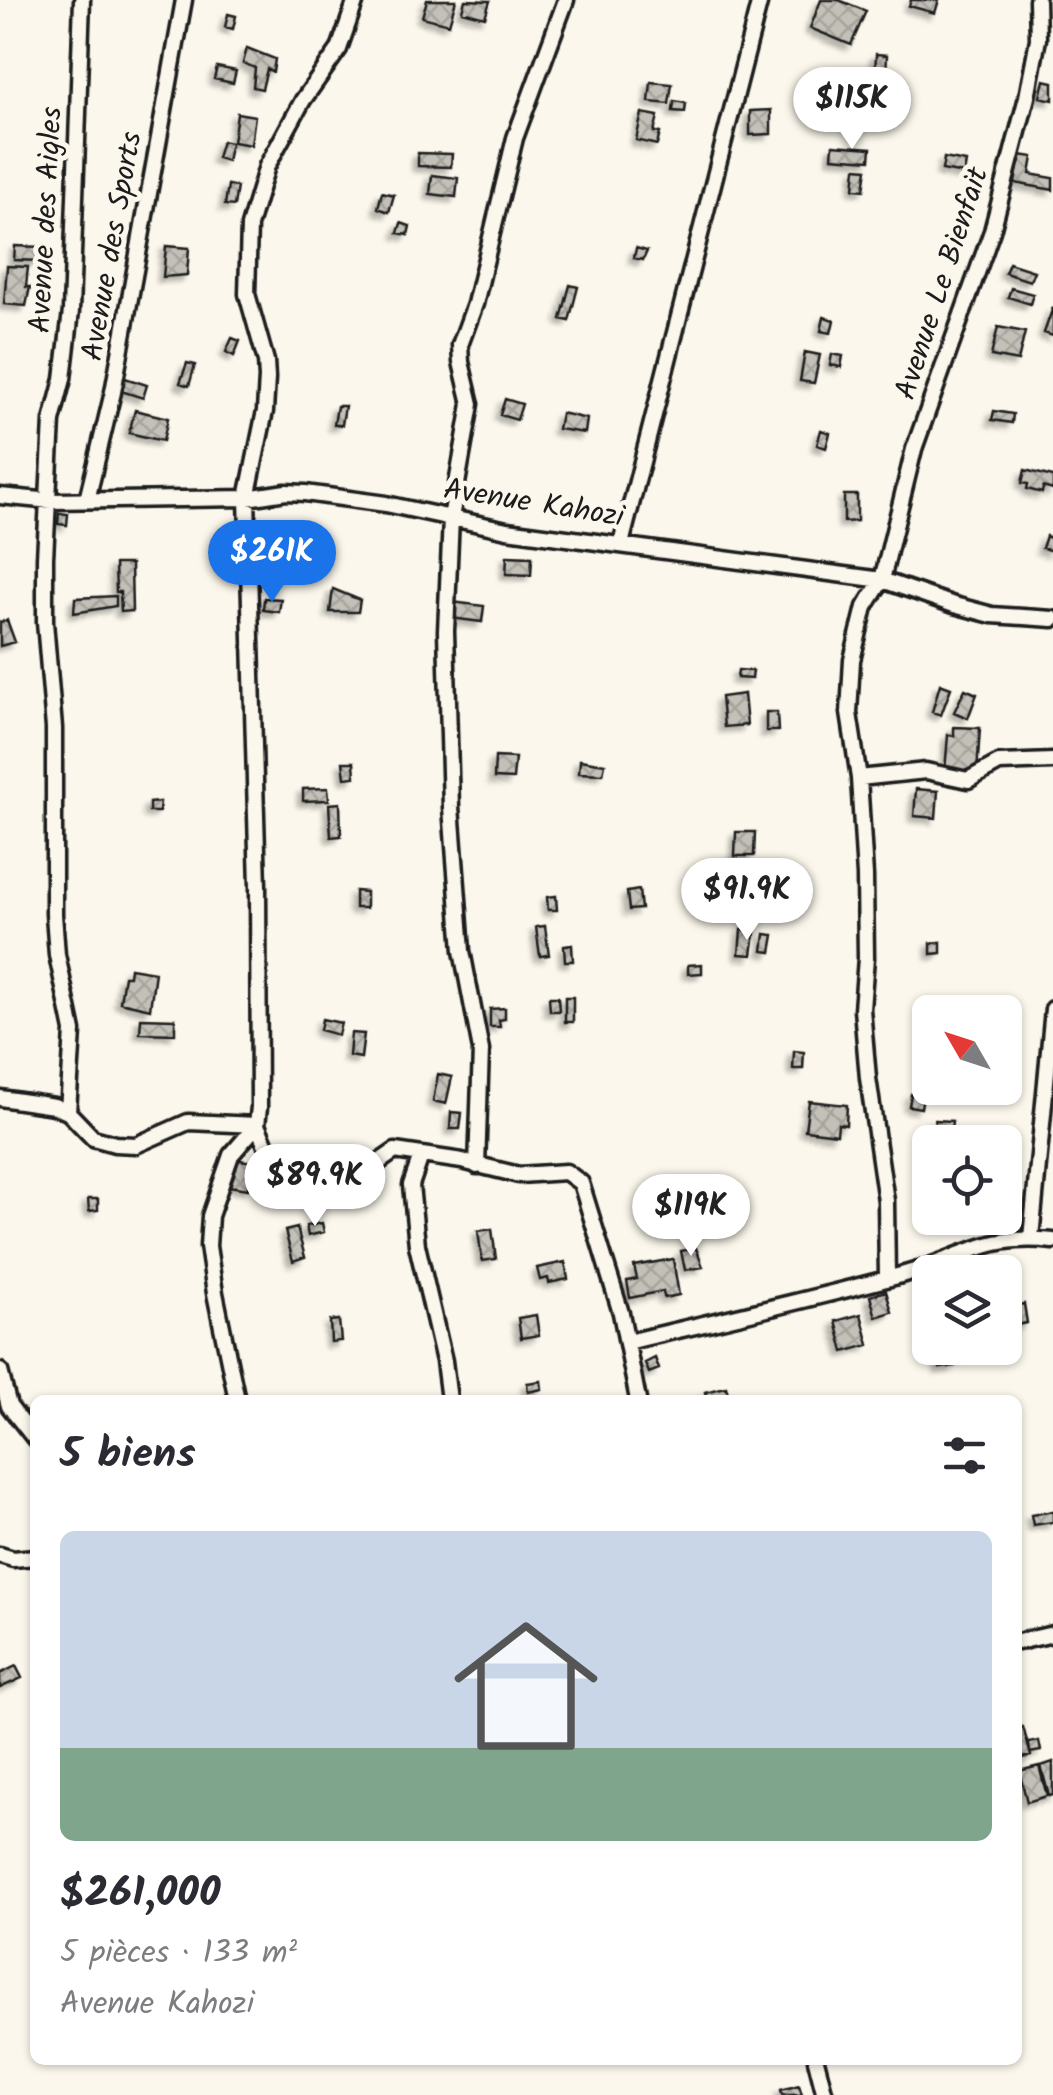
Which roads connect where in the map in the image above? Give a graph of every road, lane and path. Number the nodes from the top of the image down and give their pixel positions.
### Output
1 (82, 0) edge
2 (184, 0) edge
3 (356, 0) edge
4 (566, 0) edge
5 (760, 0) edge
6 (1037, 0) edge
7 (0, 496) edge
8 (247, 498) junction
9 (88, 500) junction
10 (51, 501) junction
11 (451, 518) junction
12 (621, 544) junction
13 (882, 580) junction
14 (1053, 619) edge
15 (1053, 761) edge
16 (859, 778) junction
17 (1053, 1009) edge
18 (0, 1098) edge
19 (68, 1112) junction
20 (257, 1125) junction
21 (421, 1156) junction
22 (476, 1166) junction
23 (1031, 1238) junction
24 (1053, 1241) edge
25 (887, 1278) junction
26 (627, 1342) junction
27 (0, 1372) edge
28 (236, 1395) edge
29 (448, 1395) edge
30 (637, 1395) edge
31 (30, 1433) edge
32 (0, 1555) edge
33 (30, 1557) edge
34 (1053, 1634) edge
35 (1022, 1641) edge
36 (817, 2065) edge
37 (825, 2095) edge

1 - 10 street, Avenue des Aigles
2 - 9 street, Avenue des Sports
3 - 8 street
4 - 11 street
5 - 12 street
6 - 13 street, Avenue Le Bienfait
7 - 10 street, Avenue Kahozi
8 - 9 street, Avenue Kahozi
8 - 11 street, Avenue Kahozi
8 - 20 street
9 - 10 street, Avenue Kahozi
10 - 19 street, Avenue des Aigles
11 - 12 street, Avenue Kahozi
11 - 22 street
12 - 13 street, Avenue Kahozi
13 - 14 street, Avenue Kahozi
13 - 16 street, Avenue Le Bienfait
15 - 16 street
16 - 25 street, Avenue Le Bienfait
17 - 23 street
18 - 19 street
19 - 20 street
20 - 21 street
20 - 28 street
21 - 22 street
21 - 29 street
22 - 26 street
23 - 24 street
23 - 25 street
25 - 26 street
26 - 30 street
27 - 31 street
32 - 33 street
34 - 35 street
36 - 37 street

